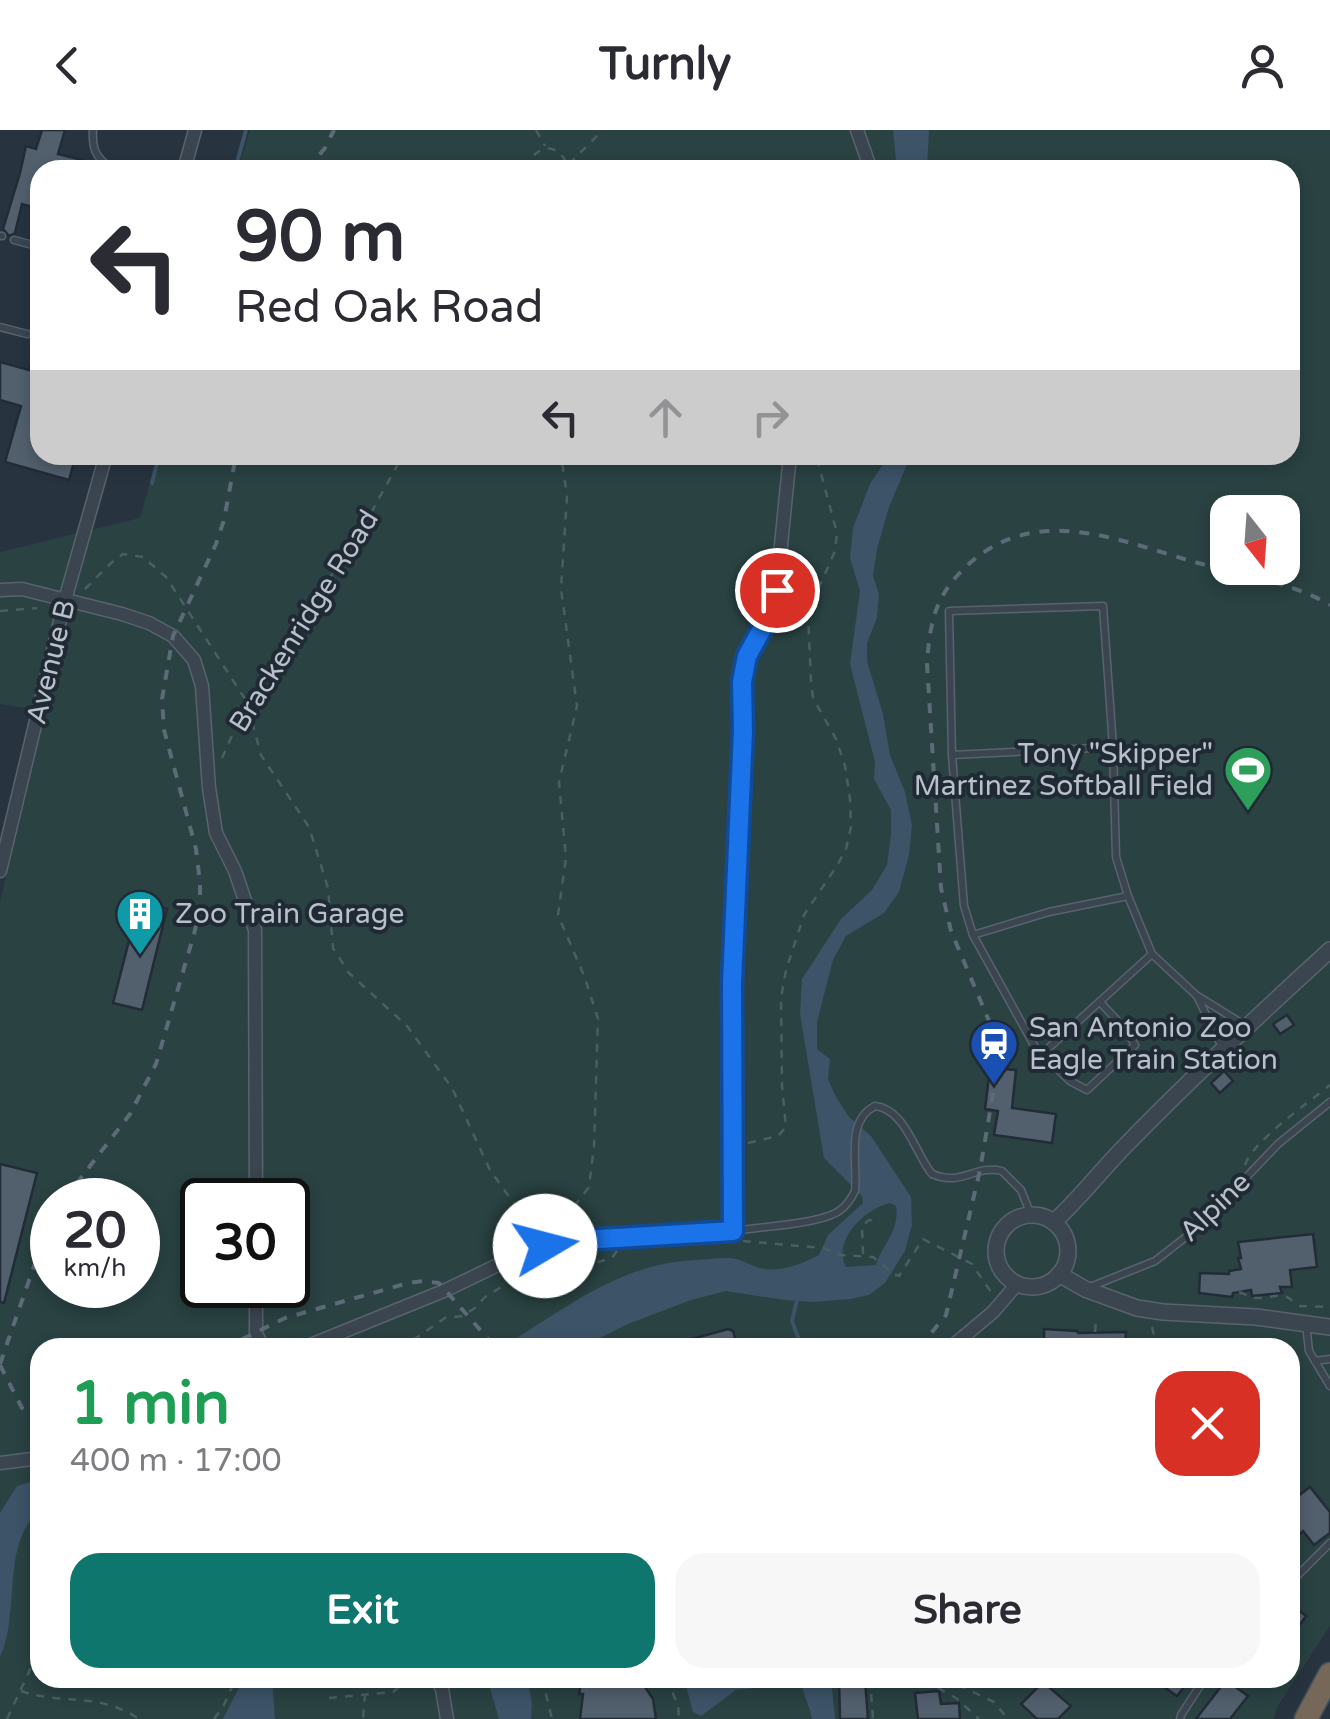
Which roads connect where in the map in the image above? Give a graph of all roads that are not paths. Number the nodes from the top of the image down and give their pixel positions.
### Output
1 (93, 130) edge
2 (195, 130) edge
3 (857, 130) edge
4 (99, 160) edge
5 (187, 160) edge
6 (868, 160) edge
7 (14, 240) dead end
8 (30, 244) edge
9 (0, 327) edge
10 (27, 334) dead end
11 (103, 465) edge
12 (789, 465) edge
13 (0, 590) edge
14 (65, 600) junction
15 (1113, 747) junction
16 (952, 755) junction
17 (0, 871) edge
18 (1128, 896) junction
19 (974, 935) junction
20 (1330, 950) edge
21 (1152, 954) junction
22 (1196, 995) junction
23 (1100, 1002) junction
24 (1247, 1026) junction
25 (1223, 1048) junction
26 (1042, 1054) junction
27 (1330, 1102) edge
28 (256, 1178) edge
29 (1031, 1215) junction
30 (1054, 1222) junction
31 (737, 1230) junction
32 (1060, 1274) junction
33 (1018, 1283) junction
34 (1085, 1289) junction
35 (256, 1308) edge
36 (1306, 1322) junction
37 (1330, 1327) edge
38 (259, 1338) edge
39 (328, 1338) edge
40 (962, 1338) edge
41 (1330, 1360) edge
42 (1315, 1361) junction
43 (1330, 1386) edge
44 (30, 1459) edge
45 (0, 1462) edge
46 (1330, 1543) edge
47 (1300, 1573) edge
48 (1330, 1674) edge
49 (441, 1688) edge
50 (1199, 1688) edge
51 (447, 1719) edge
52 (1180, 1719) edge
53 (1306, 1719) edge

1 - 4 lane
2 - 5 street
3 - 6 street
7 - 8 lane
9 - 10 lane
11 - 14 street, Avenue B
12 - 31 street
13 - 14 street, Brackenridge Road
14 - 17 street, Avenue B
14 - 28 street, Brackenridge Road
15 - 16 lane
15 - 16 lane
15 - 18 lane
16 - 19 lane
18 - 19 lane
18 - 21 lane
19 - 26 lane
20 - 24 street
21 - 22 lane
21 - 23 lane
22 - 24 lane
22 - 25 lane
23 - 26 lane
23 - 26 lane
24 - 25 street
25 - 30 street
27 - 34 lane, Alpine
29 - 30 street
29 - 31 lane
29 - 33 street
30 - 32 street
31 - 39 street
32 - 33 street
32 - 34 street
33 - 40 street
34 - 36 street
35 - 38 street
36 - 37 street
36 - 42 lane
41 - 42 lane
42 - 43 lane
44 - 45 street
46 - 47 lane
48 - 53 highway
49 - 51 street
50 - 52 lane

